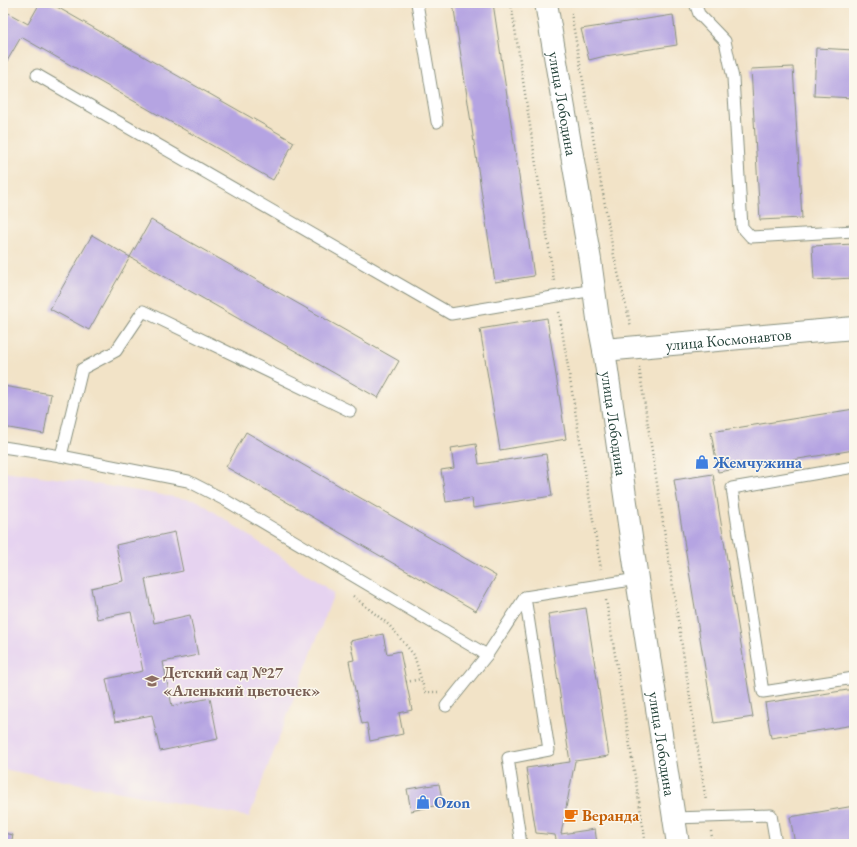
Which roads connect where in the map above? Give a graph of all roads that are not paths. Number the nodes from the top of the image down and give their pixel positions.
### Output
1 (418, 3) edge
2 (546, 3) edge
3 (695, 3) edge
4 (37, 75) dead end
5 (437, 122) dead end
6 (854, 230) edge
7 (594, 290) junction
8 (854, 328) edge
9 (604, 350) junction
10 (350, 411) dead end
11 (3, 447) edge
12 (61, 456) junction
13 (854, 466) edge
14 (637, 579) junction
15 (525, 597) junction
16 (487, 655) junction
17 (854, 678) edge
18 (446, 706) dead end
19 (674, 818) junction
20 (521, 844) edge
21 (678, 844) edge
22 (776, 844) edge

1 - 5 lane
2 - 7 street, улица Лободина
3 - 6 lane
4 - 7 lane
7 - 9 street, улица Лободина
8 - 9 street, улица Космонавтов
9 - 14 street, улица Лободина
10 - 12 lane
11 - 12 lane
12 - 16 lane
13 - 17 lane
14 - 15 lane
14 - 19 street, улица Лободина
15 - 16 lane
15 - 20 lane
16 - 18 lane
19 - 21 street, улица Лободина
19 - 22 lane

